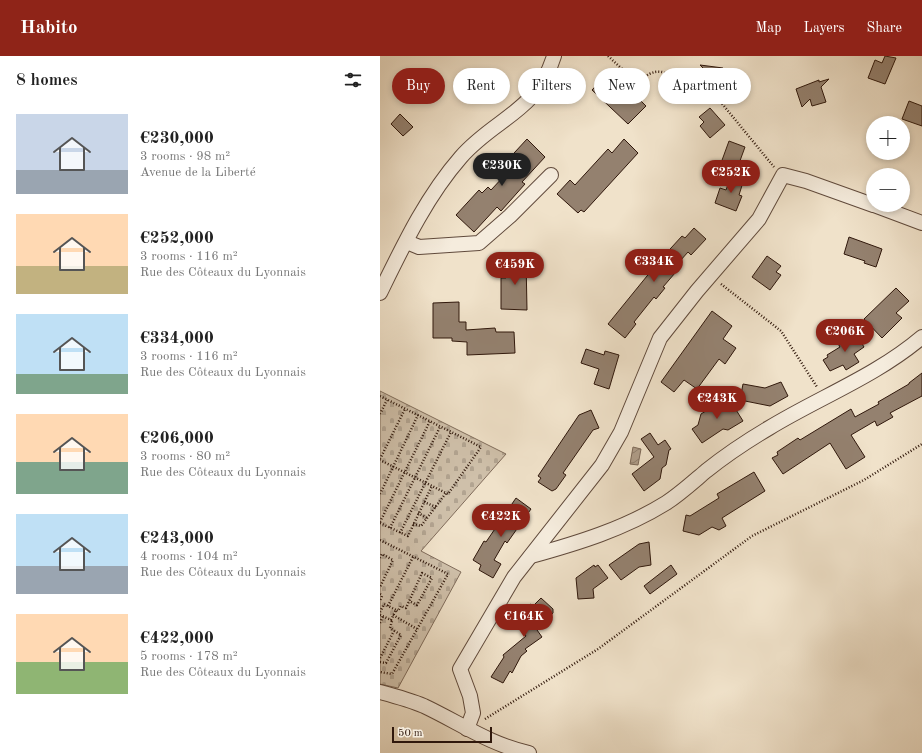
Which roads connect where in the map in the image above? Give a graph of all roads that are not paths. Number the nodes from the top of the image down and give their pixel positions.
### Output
1 (554, 56) edge
2 (551, 175) dead end
3 (866, 202) edge
4 (892, 212) edge
5 (922, 223) edge
6 (407, 242) junction
7 (380, 293) edge
8 (922, 337) edge
9 (531, 556) junction
10 (380, 692) edge
11 (467, 729) junction
12 (529, 753) edge

1 - 6 street
2 - 6 street
3 - 9 street
4 - 5 street
6 - 7 street
8 - 9 street
9 - 11 street
10 - 11 street
11 - 12 street

